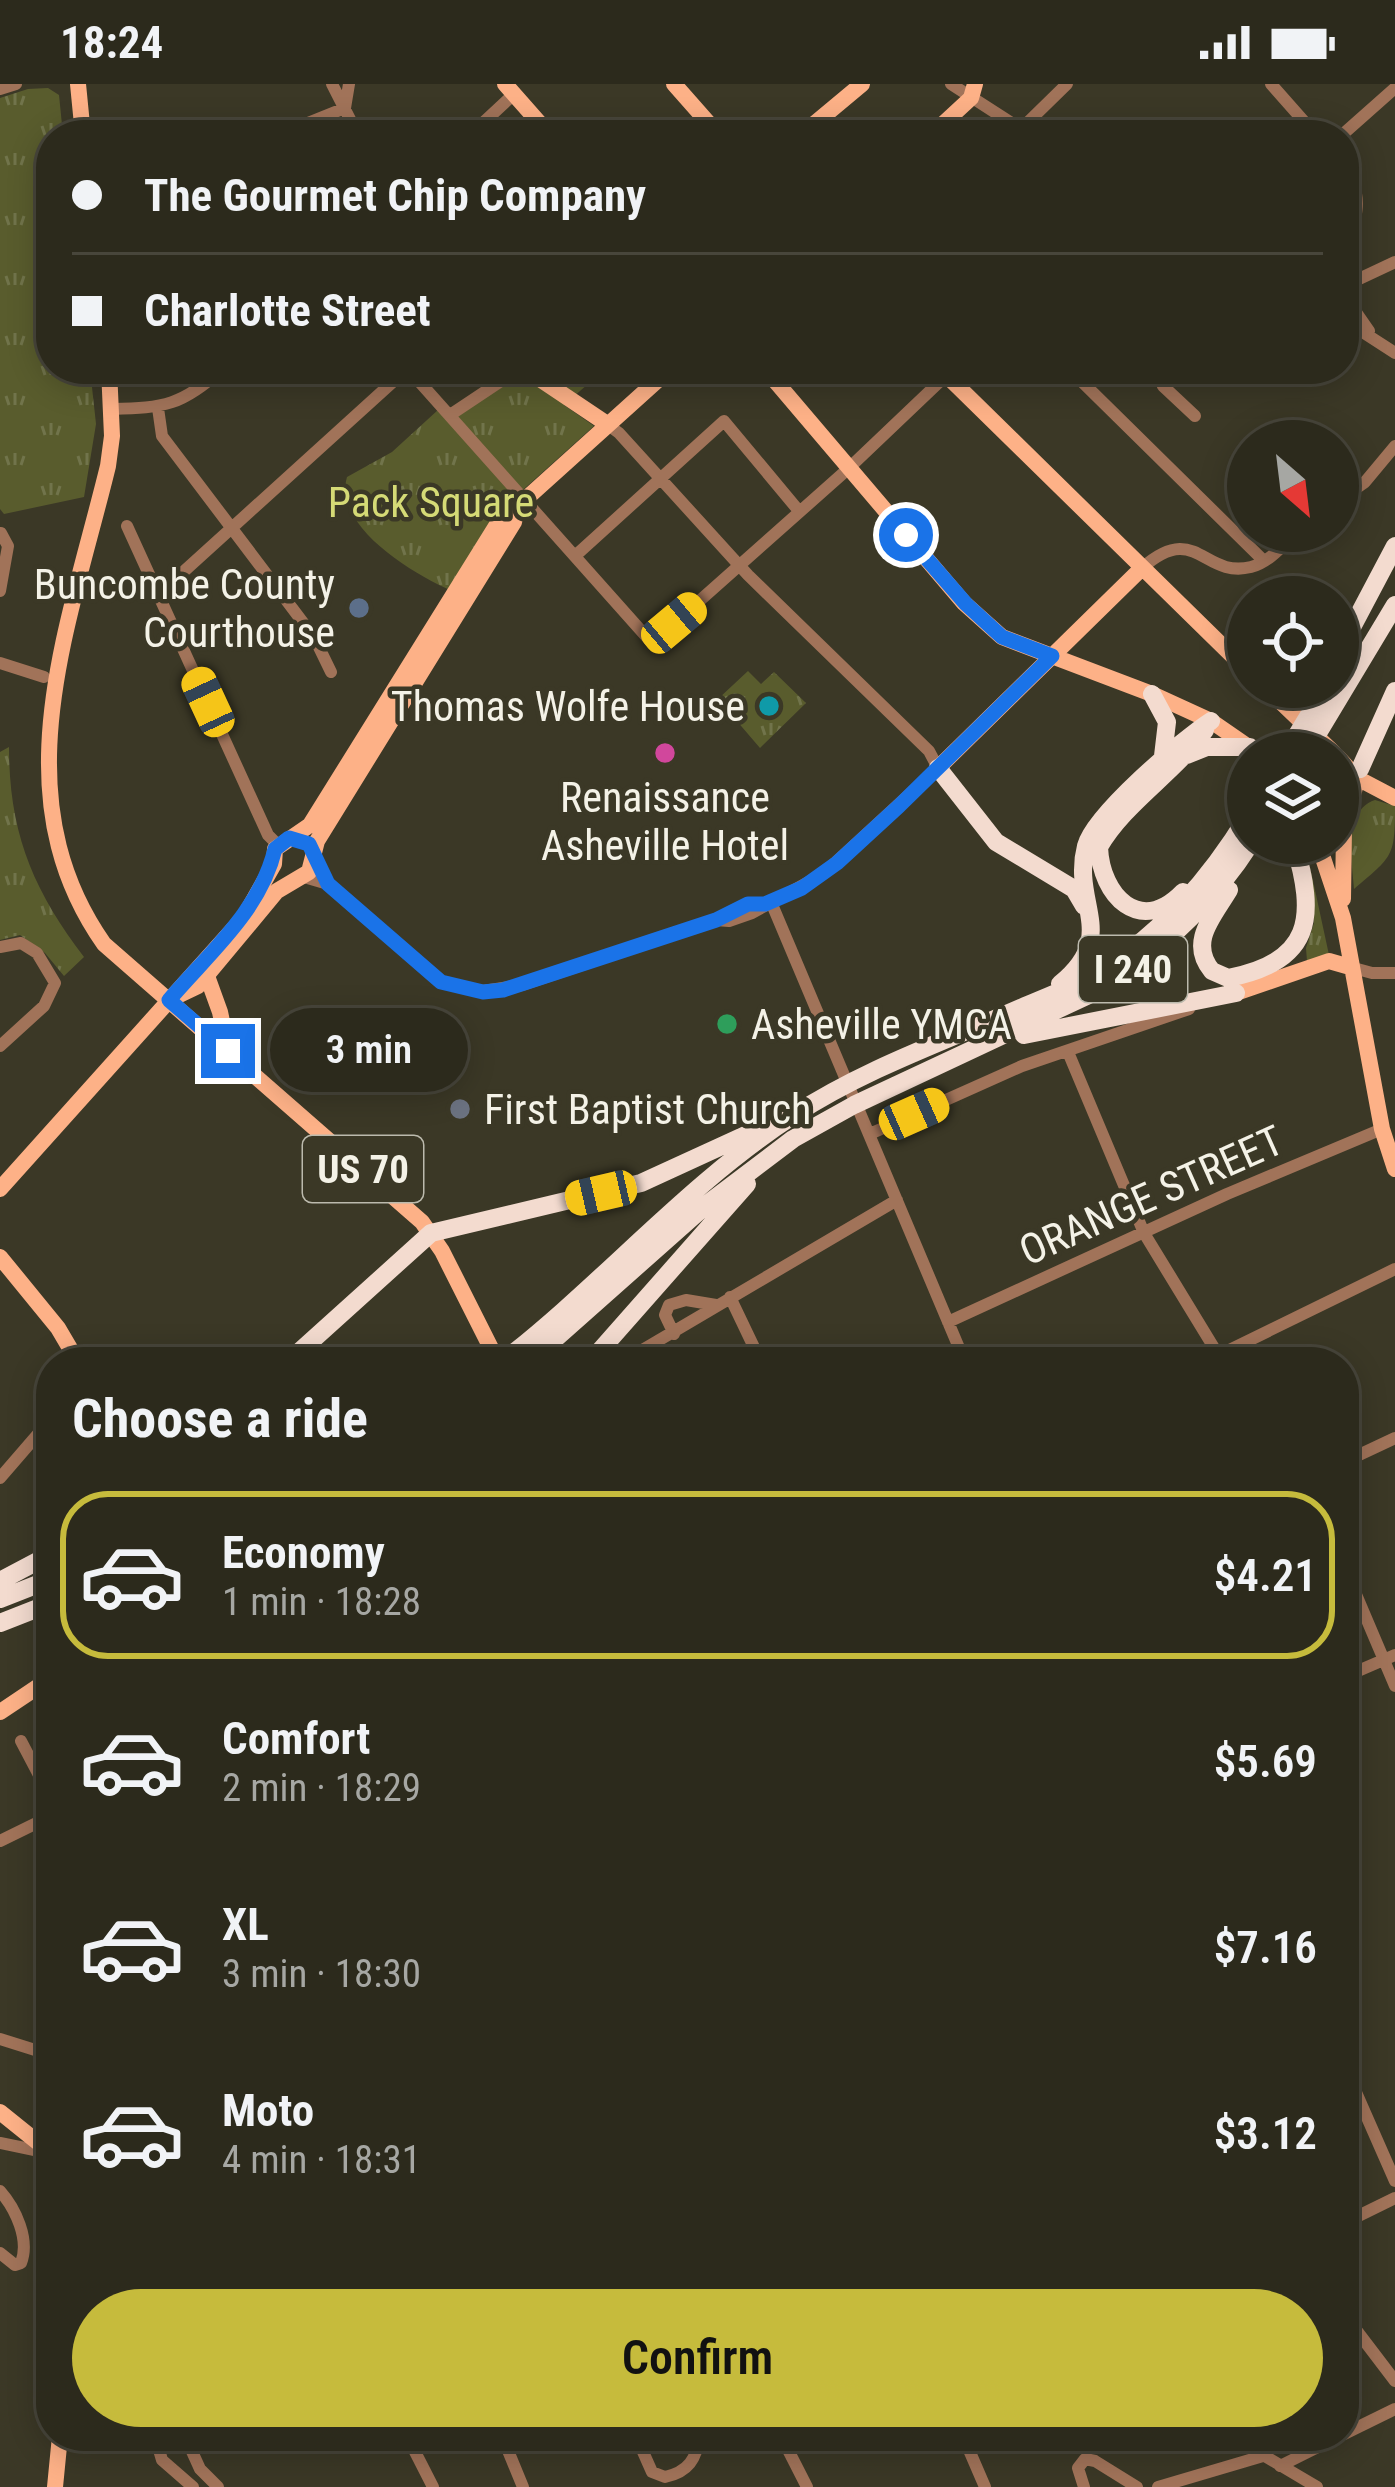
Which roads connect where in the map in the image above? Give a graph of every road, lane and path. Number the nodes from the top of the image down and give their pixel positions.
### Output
1 (16, 84) edge
2 (78, 84) edge
3 (332, 84) edge
4 (349, 84) edge
5 (674, 84) edge
6 (951, 84) edge
7 (1270, 84) edge
8 (1063, 85) edge
9 (853, 87) edge
10 (1395, 88) edge
11 (0, 89) edge
12 (510, 89) edge
13 (973, 91) edge
14 (345, 108) junction
15 (82, 120) edge
16 (315, 120) edge
17 (351, 120) edge
18 (483, 120) edge
19 (537, 120) edge
20 (706, 120) edge
21 (817, 120) edge
22 (945, 120) edge
23 (1010, 120) edge
24 (1035, 120) edge
25 (1302, 120) edge
26 (1359, 120) edge
27 (1395, 262) edge
28 (1359, 279) edge
29 (1359, 316) edge
30 (1359, 330) edge
31 (1377, 341) junction
32 (1395, 353) edge
33 (110, 384) edge
34 (203, 384) edge
35 (392, 384) edge
36 (422, 384) edge
37 (499, 384) edge
38 (545, 384) edge
39 (653, 384) edge
40 (778, 384) edge
41 (933, 384) edge
42 (959, 384) edge
43 (1084, 384) edge
44 (1164, 384) edge
45 (112, 409) junction
46 (158, 409) junction
47 (450, 415) junction
48 (1196, 416) dead end
49 (607, 424) junction
50 (1395, 446) edge
51 (849, 468) junction
52 (660, 479) junction
53 (1359, 486) edge
54 (522, 503) junction
55 (799, 511) junction
56 (0, 520) edge
57 (127, 526) dead end
58 (231, 530) junction
59 (0, 535) edge
60 (1395, 546) edge
61 (1274, 552) edge
62 (575, 556) junction
63 (1264, 561) junction
64 (740, 566) junction
65 (1142, 568) junction
66 (1395, 573) edge
67 (0, 591) edge
68 (160, 593) junction
69 (1395, 605) edge
70 (1359, 614) edge
71 (1359, 633) edge
72 (1227, 651) edge
73 (1052, 656) junction
74 (1359, 656) edge
75 (0, 663) edge
76 (332, 672) dead end
77 (44, 677) junction
78 (1395, 691) edge
79 (1152, 694) junction
80 (1287, 708) edge
81 (1321, 708) edge
82 (1211, 721) junction
83 (1227, 732) edge
84 (1302, 732) edge
85 (1312, 732) edge
86 (1359, 745) edge
87 (1227, 748) edge
88 (361, 754) junction
89 (1187, 755) junction
90 (1160, 763) junction
91 (938, 768) junction
92 (1359, 772) edge
93 (1386, 788) edge
94 (1395, 798) edge
95 (287, 841) junction
96 (1227, 851) edge
97 (1227, 854) edge
98 (314, 856) junction
99 (274, 864) junction
100 (1228, 864) edge
101 (1236, 864) edge
102 (1298, 864) edge
103 (1325, 864) edge
104 (1344, 864) edge
105 (298, 878) junction
106 (328, 884) junction
107 (768, 903) junction
108 (1090, 915) junction
109 (1343, 918) junction
110 (0, 947) edge
111 (1350, 967) junction
112 (1395, 973) edge
113 (207, 976) junction
114 (1236, 993) junction
115 (169, 1000) junction
116 (1034, 1003) junction
117 (996, 1041) junction
118 (0, 1046) edge
119 (228, 1051) junction
120 (1068, 1052) junction
121 (808, 1114) junction
122 (1382, 1129) junction
123 (872, 1133) junction
124 (794, 1138) junction
125 (1395, 1169) edge
126 (0, 1189) edge
127 (897, 1200) junction
128 (431, 1233) junction
129 (1144, 1233) junction
130 (0, 1258) edge
131 (1395, 1269) edge
132 (723, 1301) junction
133 (948, 1322) junction
134 (674, 1334) junction
135 (69, 1347) edge
136 (305, 1347) edge
137 (492, 1347) edge
138 (517, 1347) edge
139 (546, 1347) edge
140 (603, 1347) edge
141 (650, 1347) edge
142 (751, 1347) edge
143 (959, 1347) edge
144 (1210, 1347) edge
145 (1243, 1347) edge
146 (36, 1436) edge
147 (1395, 1438) edge
148 (1359, 1455) edge
149 (0, 1478) edge
150 (36, 1562) edge
151 (0, 1581) edge
152 (36, 1585) edge
153 (1359, 1596) edge
154 (0, 1599) edge
155 (36, 1609) edge
156 (36, 1622) edge
157 (0, 1623) edge
158 (0, 1634) edge
159 (1389, 1657) edge
160 (1359, 1670) edge
161 (1395, 1686) edge
162 (36, 1688) edge
163 (0, 1712) edge
164 (22, 1741) dead end
165 (36, 1769) edge
166 (36, 1823) edge
167 (0, 1841) edge
168 (0, 2038) edge
169 (36, 2050) edge
170 (1359, 2099) edge
171 (0, 2112) edge
172 (32, 2134) junction
173 (36, 2135) edge
174 (36, 2138) edge
175 (0, 2143) edge
176 (36, 2150) edge
177 (1395, 2181) edge
178 (0, 2191) edge
179 (1395, 2198) edge
180 (1359, 2216) edge
181 (0, 2253) edge
182 (1359, 2334) edge
183 (1395, 2381) edge
184 (1395, 2409) edge
185 (1359, 2427) edge
186 (59, 2451) edge
187 (160, 2451) edge
188 (192, 2451) edge
189 (415, 2451) edge
190 (508, 2451) edge
191 (643, 2451) edge
192 (696, 2451) edge
193 (789, 2451) edge
194 (969, 2451) edge
195 (1256, 2451) edge
196 (1310, 2451) edge
197 (1264, 2456) junction
198 (1280, 2466) junction
199 (56, 2487) edge
200 (193, 2487) edge
201 (218, 2487) edge
202 (433, 2487) edge
203 (523, 2487) edge
204 (807, 2487) edge
205 (985, 2487) edge
206 (1084, 2487) edge
207 (1137, 2487) edge
208 (1158, 2487) edge
209 (1317, 2487) edge

1 - 11 street
2 - 15 main road
3 - 14 street
4 - 14 street
5 - 20 main road
6 - 13 street
7 - 25 street
8 - 24 street
9 - 21 main road
10 - 26 street
12 - 18 street
12 - 19 main road
13 - 22 main road
13 - 23 street
14 - 16 street
14 - 17 street
27 - 28 street
29 - 31 street
30 - 31 street
31 - 32 street
33 - 45 main road
34 - 46 street
35 - 58 street
36 - 47 street
37 - 47 street
38 - 49 main road
39 - 49 main road
40 - 51 main road
41 - 51 street
42 - 65 main road
43 - 63 street
44 - 48 street
45 - 46 street
45 - 77 main road
46 - 58 street
47 - 54 street
49 - 52 street
49 - 54 main road
50 - 53 street
51 - 55 street
51 - 73 main road
52 - 55 street
52 - 62 street
52 - 64 street
54 - 62 street
54 - 88 main road
55 - 64 street
56 - 59 street
57 - 68 street
58 - 68 street
58 - 76 street
59 - 67 street
60 - 70 highway
61 - 63 street
62 - 64 street
63 - 65 street
64 - 91 street
65 - 72 main road
65 - 73 main road
66 - 71 highway
68 - 95 street
69 - 74 highway
73 - 79 main road
73 - 91 main road
75 - 77 street
77 - 115 main road
78 - 86 highway
79 - 82 main road
79 - 90 highway
80 - 85 main road
81 - 84 highway
82 - 83 main road
82 - 89 highway
82 - 90 highway
87 - 89 highway
88 - 95 main road
88 - 98 main road
89 - 96 highway
90 - 108 highway
91 - 107 street
91 - 108 highway
92 - 93 main road
93 - 94 main road
95 - 98 main road
95 - 99 main road
97 - 116 highway, I 240
98 - 105 main road
98 - 106 street
99 - 105 main road
99 - 115 main road
100 - 117 highway, I 240
101 - 102 highway
103 - 109 main road
104 - 109 main road
105 - 106 street
105 - 113 main road
106 - 107 street
107 - 123 street
108 - 116 highway
109 - 111 main road
110 - 118 street
111 - 112 street
111 - 114 main road
111 - 122 main road
113 - 115 main road
113 - 119 main road
114 - 117 highway
114 - 120 street
115 - 119 main road, US 70
115 - 126 main road
116 - 121 highway, I 240
117 - 121 highway, I 240
119 - 128 main road, US 70
120 - 123 street
120 - 129 street
121 - 124 highway, I 240
121 - 128 highway, US 70
121 - 138 highway, I 240
122 - 125 main road
122 - 129 street, ORANGE STREET
123 - 127 street
124 - 139 highway, I 240
124 - 140 highway
127 - 132 street
127 - 133 street
128 - 136 highway
128 - 137 main road, US 70
129 - 133 street, ORANGE STREET
129 - 144 street
130 - 135 main road
131 - 145 street
132 - 134 street
132 - 134 street
132 - 142 street
133 - 143 street
134 - 141 street
146 - 149 street
147 - 148 street
150 - 151 highway
152 - 154 highway
153 - 159 street
155 - 157 highway
156 - 158 highway
159 - 160 street
159 - 161 street
162 - 163 main road
164 - 165 street
166 - 167 street
168 - 169 street
170 - 177 street
171 - 172 main road
172 - 173 street
172 - 174 main road
175 - 176 street
178 - 181 street
179 - 180 street
182 - 183 street
184 - 185 street
186 - 199 main road
187 - 200 street
188 - 201 street
189 - 202 street
190 - 203 street
191 - 192 street
193 - 204 street
194 - 205 street
195 - 197 street
196 - 198 street
197 - 198 street
197 - 208 street
198 - 209 street
206 - 207 street

